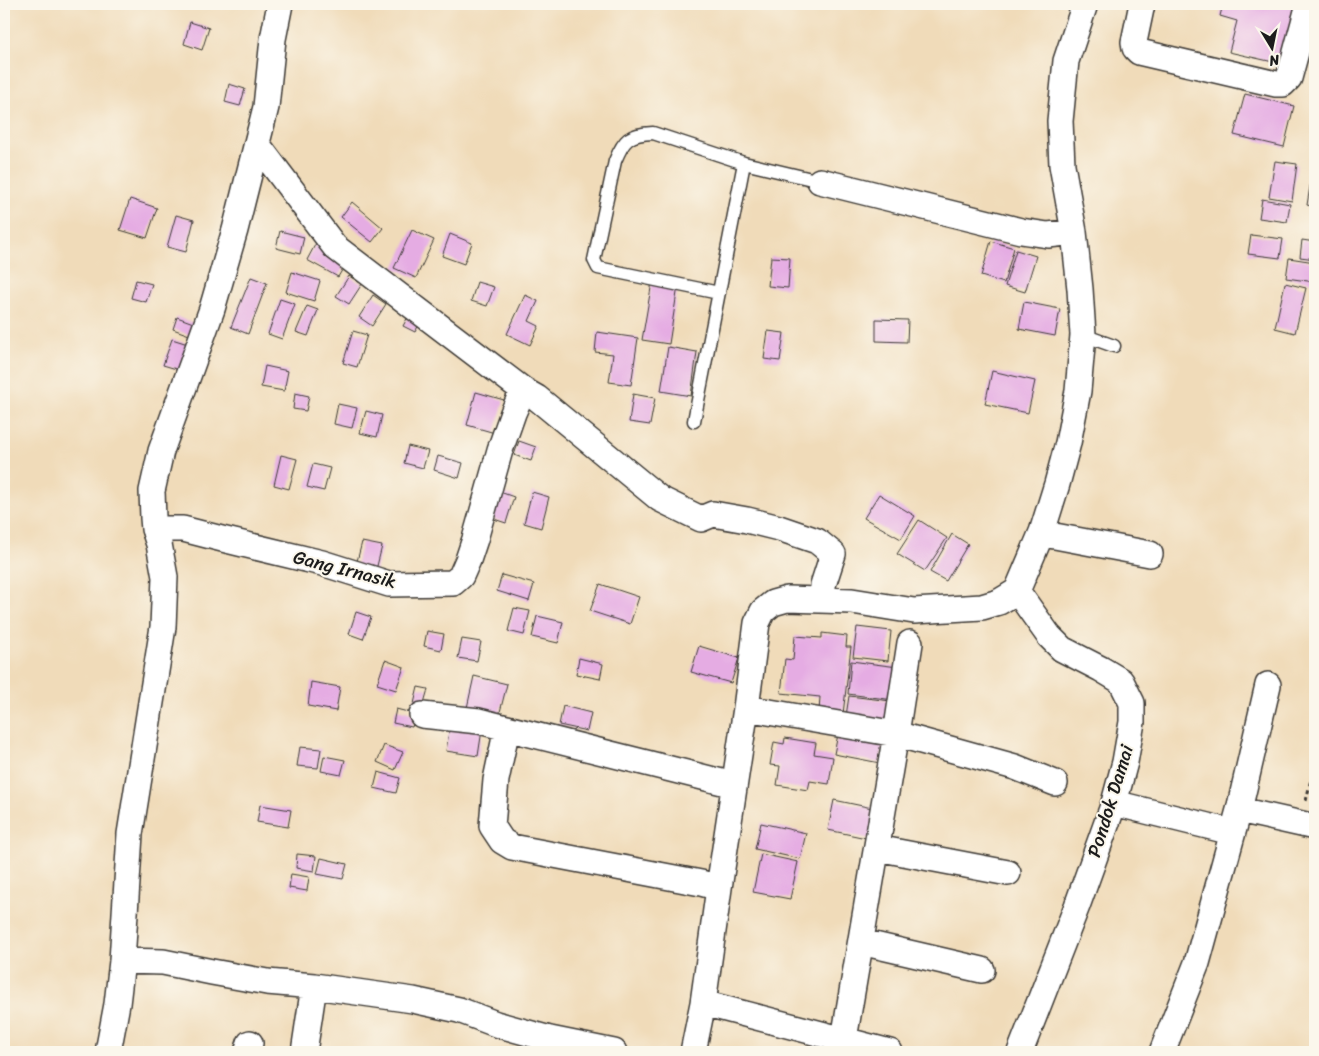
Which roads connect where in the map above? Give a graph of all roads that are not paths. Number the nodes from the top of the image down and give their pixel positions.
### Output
1 (280, 4) edge
2 (1085, 4) edge
3 (1142, 4) edge
4 (1309, 4) edge
5 (257, 144) junction
6 (744, 163) junction
7 (820, 181) joint
8 (1074, 232) junction
9 (719, 293) junction
10 (1084, 335) junction
11 (1114, 346) dead end
12 (523, 390) junction
13 (694, 421) dead end
14 (154, 529) junction
15 (1042, 532) junction
16 (1150, 554) dead end
17 (1018, 590) junction
18 (823, 600) junction
19 (910, 643) dead end
20 (1268, 685) dead end
21 (746, 708) junction
22 (422, 715) dead end
23 (507, 728) junction
24 (896, 734) junction
25 (1055, 783) dead end
26 (734, 785) junction
27 (1114, 803) junction
28 (1236, 821) junction
29 (1308, 825) edge
30 (877, 848) junction
31 (1008, 873) dead end
32 (719, 888) junction
33 (861, 942) junction
34 (122, 961) junction
35 (982, 970) dead end
36 (314, 986) junction
37 (703, 1003) junction
38 (844, 1039) junction
39 (108, 1052) edge
40 (304, 1052) edge
41 (614, 1052) edge
42 (693, 1052) edge
43 (890, 1052) edge
44 (1020, 1052) edge
45 (1162, 1052) edge

1 - 5 street
2 - 8 street
3 - 4 street
5 - 12 street
5 - 14 street
6 - 7 lane
6 - 9 lane
6 - 9 lane
7 - 8 street
8 - 10 street
9 - 13 lane
10 - 11 lane
10 - 15 street
12 - 14 street, Gang Irnasik
12 - 18 street
14 - 34 street
15 - 16 street
15 - 17 street
17 - 18 street
17 - 27 street, Pondok Damai
18 - 21 street
19 - 24 street
20 - 28 street
21 - 24 street
21 - 26 street
22 - 23 street
23 - 26 street
23 - 32 street
24 - 25 street
24 - 30 street
26 - 32 street
27 - 28 street
27 - 44 street, Pondok Damai
28 - 29 street
28 - 45 street
30 - 31 street
30 - 33 street
32 - 37 street
33 - 35 street
33 - 38 street
34 - 36 street
34 - 39 street
36 - 40 street
36 - 41 street
37 - 38 street
37 - 42 street
38 - 43 street

